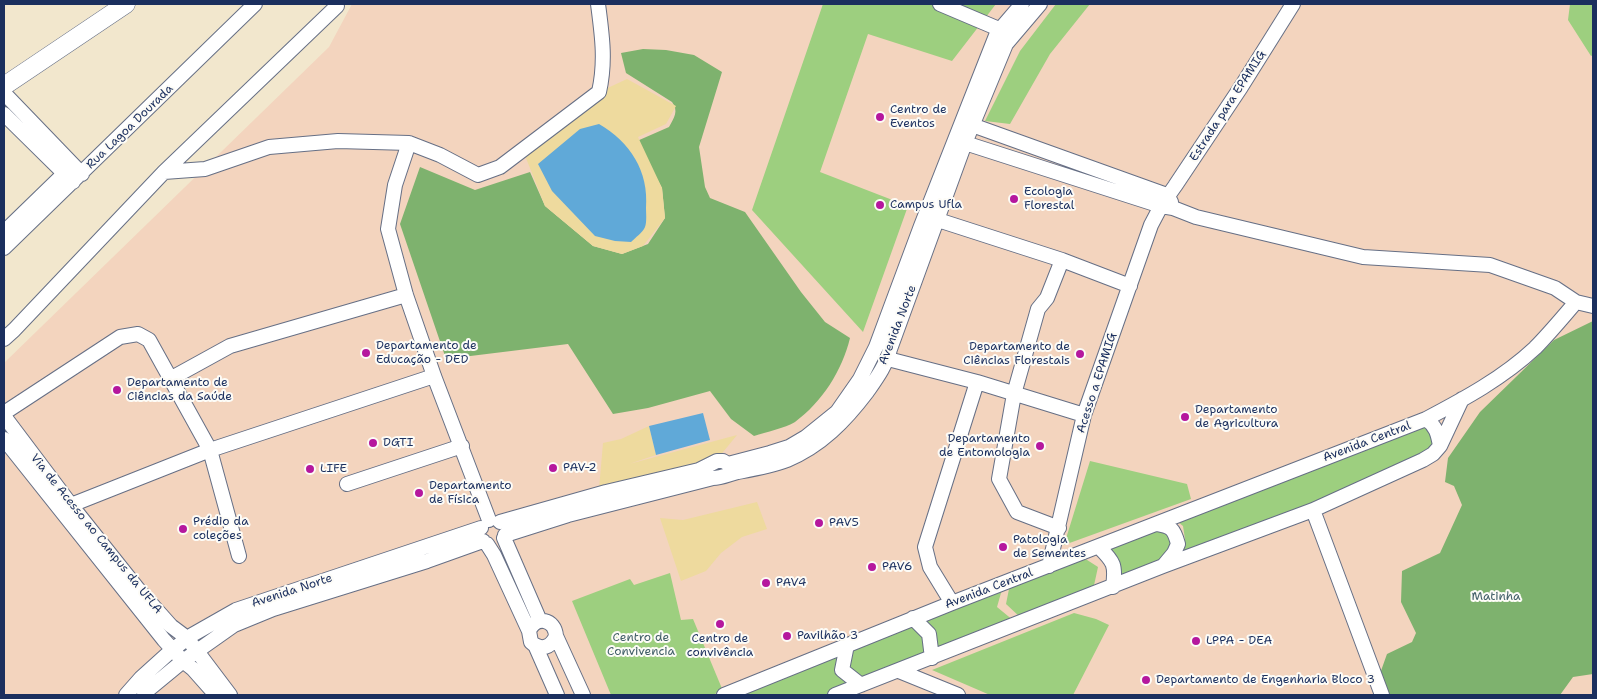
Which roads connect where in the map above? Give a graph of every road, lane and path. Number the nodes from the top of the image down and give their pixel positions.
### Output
1 (126, 4) edge
2 (255, 4) edge
3 (598, 4) edge
4 (940, 4) edge
5 (1022, 4) edge
6 (1040, 4) edge
7 (1293, 4) edge
8 (337, 6) dead end
9 (1000, 29) junction
10 (1014, 35) junction
11 (4, 86) edge
12 (4, 93) edge
13 (13, 116) edge
14 (972, 125) junction
15 (409, 142) junction
16 (965, 143) junction
17 (1062, 158) junction
18 (164, 172) junction
19 (1058, 172) junction
20 (73, 174) junction
21 (1167, 203) junction
22 (938, 220) junction
23 (4, 232) edge
24 (4, 248) edge
25 (1062, 260) junction
26 (1130, 286) junction
27 (406, 295) junction
28 (1576, 302) junction
29 (1593, 306) edge
30 (4, 339) edge
31 (882, 356) junction
32 (434, 376) junction
33 (170, 379) junction
34 (977, 382) junction
35 (1014, 394) junction
36 (1462, 400) junction
37 (4, 415) edge
38 (1084, 415) junction
39 (1426, 419) junction
40 (4, 439) edge
41 (462, 446) junction
42 (1440, 446) junction
43 (210, 450) junction
44 (347, 484) dead end
45 (71, 505) junction
46 (1313, 510) junction
47 (1157, 524) junction
48 (1059, 528) junction
49 (493, 533) junction
50 (1099, 547) junction
51 (239, 556) dead end
52 (1049, 566) junction
53 (1163, 566) junction
54 (1113, 587) junction
55 (952, 602) junction
56 (913, 618) junction
57 (540, 621) junction
58 (529, 631) junction
59 (556, 636) junction
60 (187, 638) junction
61 (534, 645) junction
62 (847, 645) junction
63 (172, 650) junction
64 (197, 652) junction
65 (932, 658) junction
66 (183, 661) junction
67 (899, 671) junction
68 (864, 688) edge
69 (126, 695) edge
70 (144, 695) edge
71 (216, 695) edge
72 (230, 695) edge
73 (557, 695) edge
74 (583, 695) edge
75 (724, 695) edge
76 (834, 695) edge
77 (958, 695) edge
78 (1382, 695) edge

1 - 11 main road
2 - 20 street, Rua Lagoa Dourada
3 - 15 street
4 - 9 street
5 - 9 street, Avenida Norte
6 - 10 street, Avenida Norte
7 - 21 street, Estrada para EPAMIG
8 - 18 street
9 - 10 street
9 - 31 street, Avenida Norte
10 - 14 street, Avenida Norte
12 - 13 street
13 - 20 street
14 - 16 street, Avenida Norte
14 - 17 street
15 - 18 street
15 - 27 street
16 - 19 street
16 - 22 street, Avenida Norte
17 - 19 street
17 - 21 street
18 - 30 street
19 - 21 street
20 - 23 street, Rua Lagoa Dourada
20 - 24 street, Rua Lagoa Dourada
21 - 26 street, Acesso a EPAMIG
21 - 28 street
22 - 25 street
22 - 31 street, Avenida Norte
25 - 26 street
25 - 35 street
26 - 38 street, Acesso a EPAMIG
27 - 32 street
27 - 33 street
28 - 29 street
28 - 36 street
31 - 34 street
31 - 49 street, Avenida Norte
32 - 41 street
32 - 43 street
33 - 37 street
33 - 43 street
34 - 35 street
34 - 55 street
35 - 38 street
35 - 48 street
36 - 39 street
36 - 42 street
37 - 45 street, Via de Acesso ao Campus da UFLA
38 - 48 street, Acesso a EPAMIG
39 - 42 street, Avenida Central
39 - 47 street, Avenida Central
40 - 63 street, Via de Acesso ao Campus da UFLA
41 - 44 street
41 - 49 street
42 - 46 street
43 - 45 street
43 - 51 street
45 - 60 street, Via de Acesso ao Campus da UFLA
46 - 53 street
46 - 78 street
47 - 50 street, Avenida Central
47 - 53 street
48 - 52 street, Acesso a EPAMIG
49 - 57 street
49 - 58 street
49 - 60 street, Avenida Norte
49 - 64 street, Avenida Norte
50 - 52 street, Avenida Central
50 - 54 street
52 - 55 street, Avenida Central
53 - 54 street
54 - 65 street
55 - 56 street, Avenida Central
56 - 62 street, Avenida Central
56 - 65 street
57 - 58 street
57 - 59 street
58 - 61 street
59 - 61 street
59 - 74 street
60 - 63 street, Avenida Norte
60 - 64 street, Via de Acesso ao Campus da UFLA
61 - 73 street
62 - 68 street
62 - 75 street, Avenida Central
63 - 66 street, Via de Acesso ao Campus da UFLA
63 - 69 street, Avenida Norte
64 - 66 street, Avenida Norte
64 - 72 street, Via de Acesso ao Campus da UFLA
65 - 67 street
66 - 70 street, Avenida Norte
66 - 71 street, Via de Acesso ao Campus da UFLA
67 - 68 street
67 - 77 street
68 - 76 street

